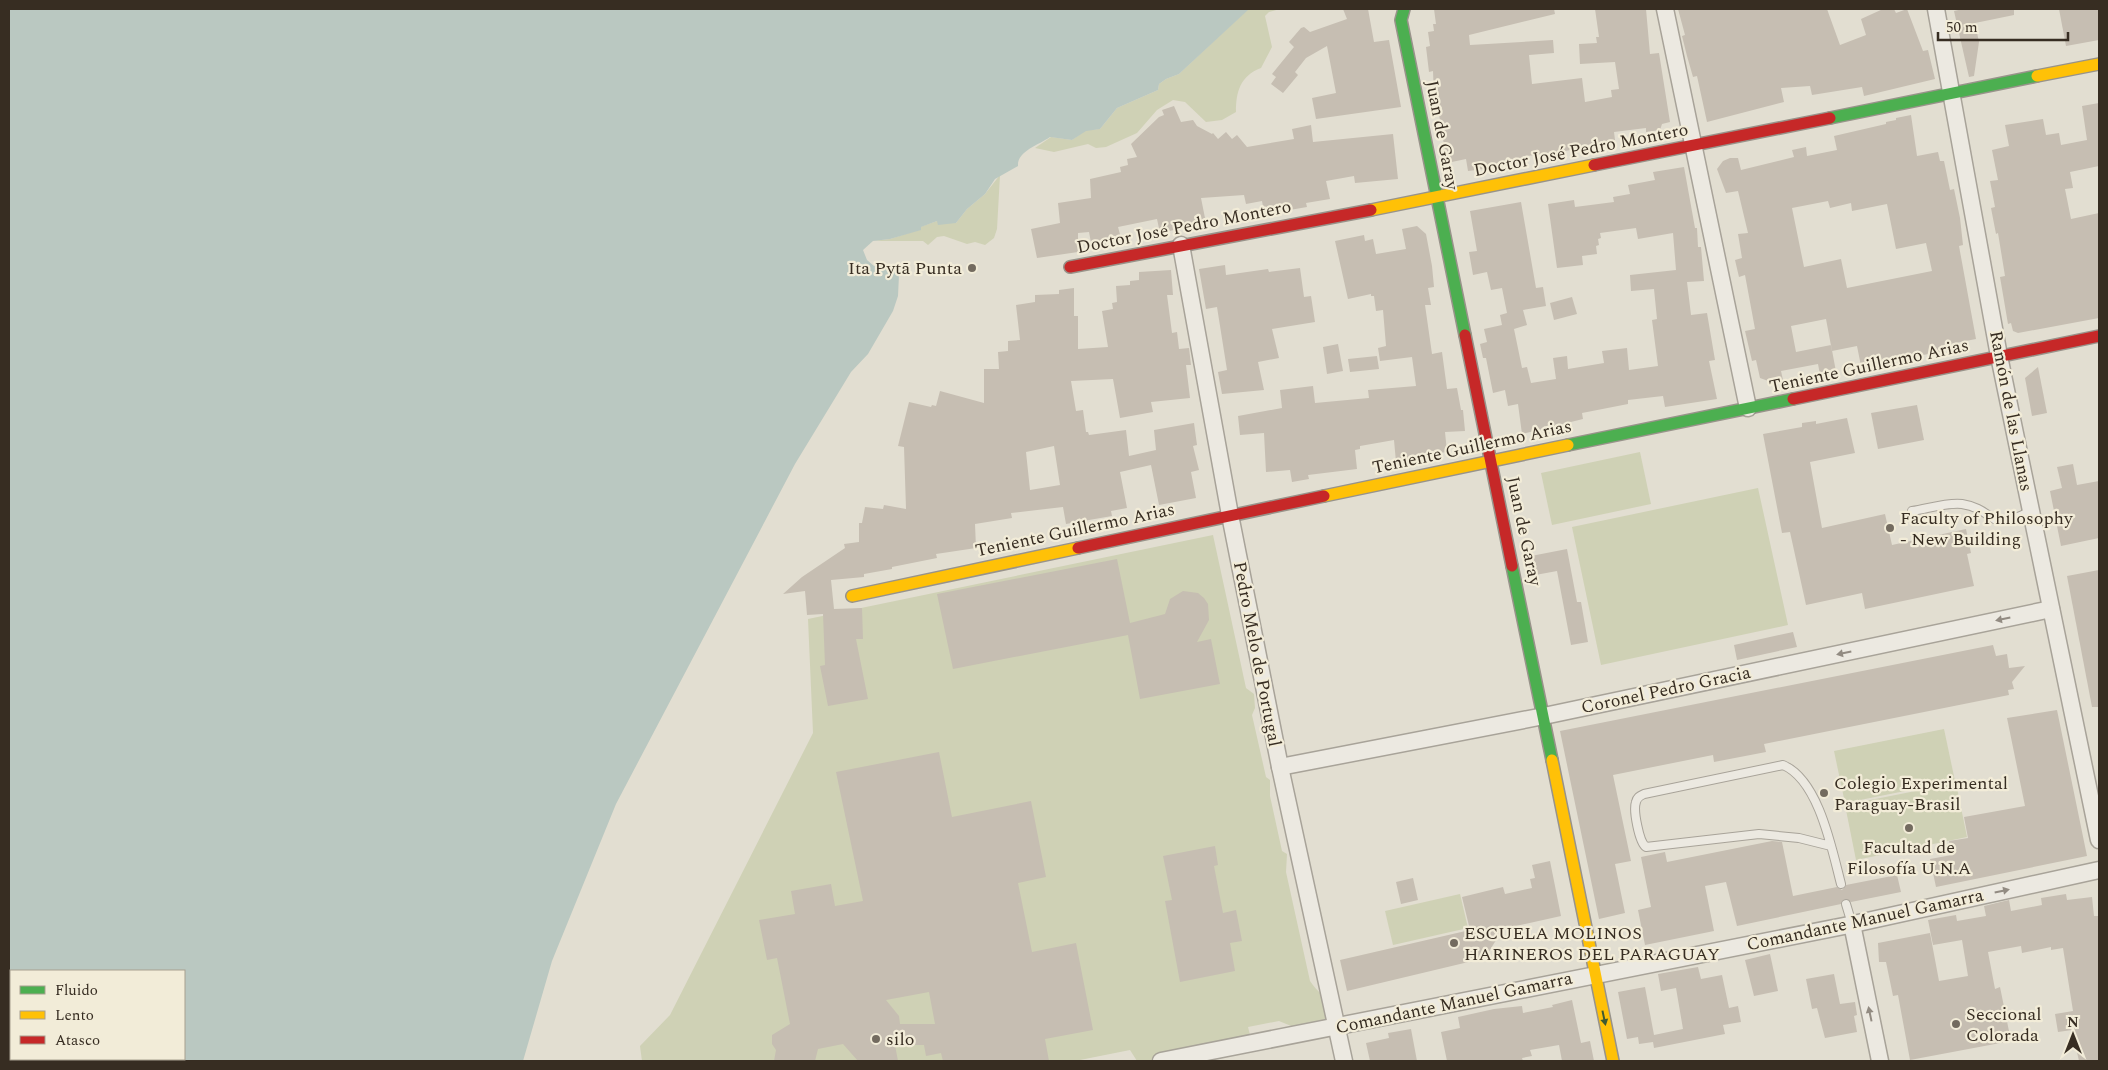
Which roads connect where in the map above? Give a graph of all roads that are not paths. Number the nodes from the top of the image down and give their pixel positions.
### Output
1 (1404, 9) edge
2 (1666, 9) edge
3 (1936, 9) edge
4 (2099, 64) edge
5 (1952, 93) junction
6 (1695, 145) junction
7 (1437, 197) junction
8 (1182, 245) junction
9 (1070, 267) dead end
10 (2099, 336) edge
11 (1999, 356) junction
12 (1748, 408) junction
13 (1492, 461) junction
14 (1912, 511) dead end
15 (2031, 512) junction
16 (1230, 515) junction
17 (852, 596) dead end
18 (2051, 609) junction
19 (1544, 716) junction
20 (1280, 767) junction
21 (2099, 840) edge
22 (1831, 846) junction
23 (2099, 870) edge
24 (1841, 884) dead end
25 (1846, 904) dead end
26 (1852, 924) junction
27 (1594, 974) junction
28 (1336, 1027) junction
29 (1161, 1061) edge
30 (1344, 1061) edge
31 (1614, 1061) edge
32 (1880, 1061) edge

1 - 7 street, Juan de Garay
2 - 6 street
3 - 5 street, Ramón de las Llanas
4 - 5 street, Doctor José Pedro Montero
5 - 6 street, Doctor José Pedro Montero
5 - 11 street, Ramón de las Llanas
6 - 7 street, Doctor José Pedro Montero
6 - 12 street
7 - 8 street, Doctor José Pedro Montero
7 - 13 street, Juan de Garay
8 - 9 street, Doctor José Pedro Montero
8 - 16 street, Pedro Melo de Portugal
10 - 11 street, Teniente Guillermo Arias
11 - 12 street, Teniente Guillermo Arias
11 - 15 street, Ramón de las Llanas
12 - 13 street, Teniente Guillermo Arias
13 - 16 street, Teniente Guillermo Arias
13 - 19 street, Juan de Garay
14 - 15 lane
15 - 18 street, Ramón de las Llanas
16 - 17 street, Teniente Guillermo Arias
16 - 20 street, Pedro Melo de Portugal
18 -> 19 street, Coronel Pedro Gracia
18 - 21 street, Ramón de las Llanas
19 - 20 street, Coronel Pedro Gracia
19 - 27 street, Juan de Garay
20 - 28 street, Pedro Melo de Portugal
22 - 22 lane
22 - 24 lane
26 -> 23 street, Comandante Manuel Gamarra
25 - 26 lane
26 - 27 street, Comandante Manuel Gamarra
32 -> 26 street
27 - 28 street, Comandante Manuel Gamarra
27 -> 31 street, Juan de Garay
28 - 29 street, Comandante Manuel Gamarra
28 - 30 street, Pedro Melo de Portugal

